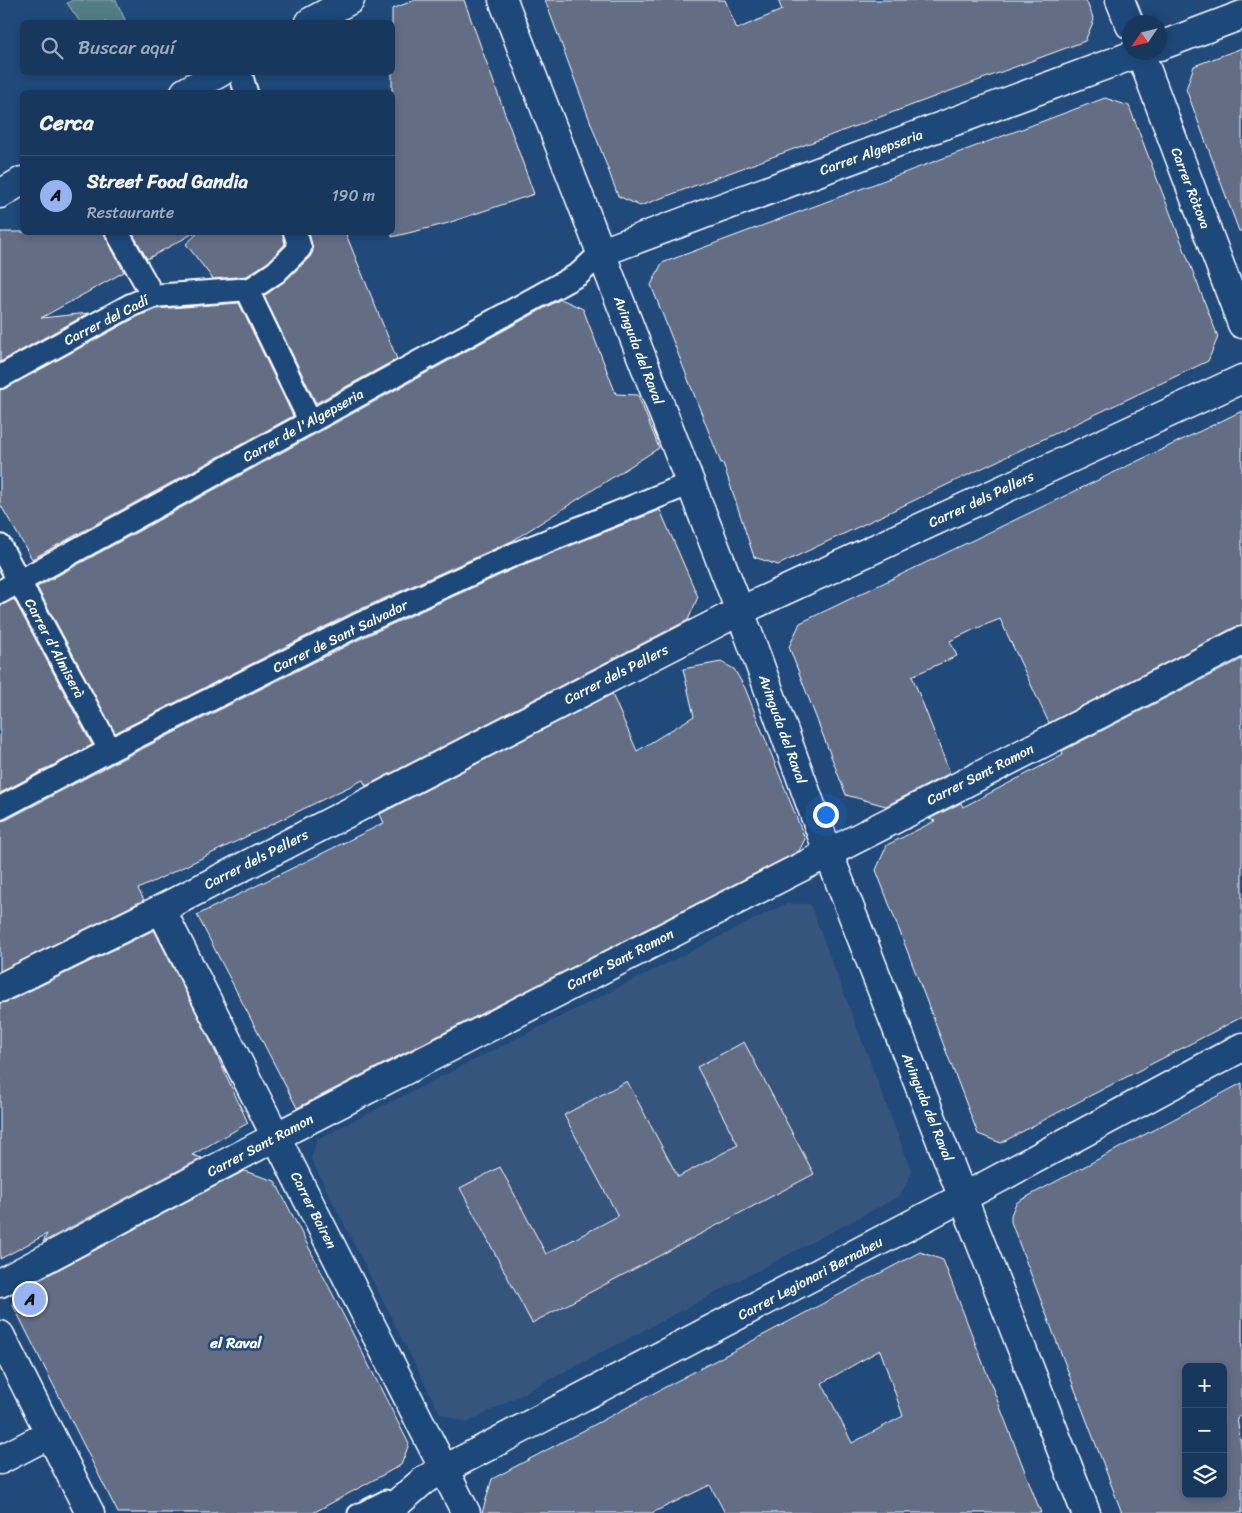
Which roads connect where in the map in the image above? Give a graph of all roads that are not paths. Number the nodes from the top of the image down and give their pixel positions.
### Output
1 (350, 0) edge
2 (503, 0) edge
3 (1120, 0) edge
4 (1126, 15) edge
5 (1242, 15) edge
6 (314, 20) edge
7 (1167, 43) edge
8 (1122, 60) edge
9 (1143, 60) edge
10 (216, 75) edge
11 (241, 75) edge
12 (189, 90) edge
13 (245, 90) edge
14 (20, 182) edge
15 (0, 194) edge
16 (119, 235) edge
17 (295, 235) edge
18 (602, 252) junction
19 (251, 289) junction
20 (152, 296) junction
21 (1242, 324) edge
22 (0, 377) edge
23 (1242, 379) edge
24 (310, 421) junction
25 (689, 484) junction
26 (0, 546) edge
27 (19, 581) junction
28 (0, 592) edge
29 (740, 611) junction
30 (1242, 640) edge
31 (110, 750) junction
32 (0, 808) edge
33 (828, 852) junction
34 (161, 908) junction
35 (0, 988) edge
36 (1242, 1047) edge
37 (277, 1136) junction
38 (964, 1197) junction
39 (0, 1283) edge
40 (0, 1335) edge
41 (0, 1362) edge
42 (22, 1404) dead end
43 (50, 1434) junction
44 (0, 1460) edge
45 (434, 1475) junction
46 (90, 1513) edge
47 (356, 1513) edge
48 (380, 1513) edge
49 (466, 1513) edge
50 (1086, 1513) edge

1 - 6 street
2 - 18 street, Avinguda del Raval
3 - 4 street
5 - 7 street
8 - 18 street, Carrer Algepseria
9 - 21 street, Carrer Ròtova
10 - 12 street
11 - 13 street
14 - 15 street
16 - 20 street
17 - 19 street
18 - 24 street, Carrer de l'Algepseria
18 - 25 street, Avinguda del Raval
19 - 20 street, Carrer del Cadí
19 - 24 street
20 - 22 street, Carrer del Cadí
23 - 29 street, Carrer dels Pellers
24 - 27 street, Carrer de l'Algepseria
25 - 29 street, Avinguda del Raval
25 - 31 street, Carrer de Sant Salvador
26 - 27 street, Carrer d'Almiserà
27 - 28 street, Carrer de l'Algepseria
27 - 31 street, Carrer d'Almiserà
29 - 33 street, Avinguda del Raval
29 - 34 street, Carrer dels Pellers
30 - 33 street, Carrer Sant Ramon
31 - 32 street, Carrer de Sant Salvador
33 - 37 street, Carrer Sant Ramon
33 - 38 street, Avinguda del Raval
34 - 35 street, Carrer dels Pellers
34 - 37 street, Carrer Bairen
36 - 38 street, Carrer Legionari Bernabeu
37 - 39 street, Carrer Sant Ramon
37 - 45 street, Carrer Bairen
38 - 45 street, Carrer Legionari Bernabeu
38 - 50 street, Avinguda del Raval
40 - 43 street
41 - 42 lane
43 - 44 street
43 - 46 street
45 - 47 lane
45 - 48 street, Carrer Legionari Bernabeu
45 - 49 street, Carrer Bairen

